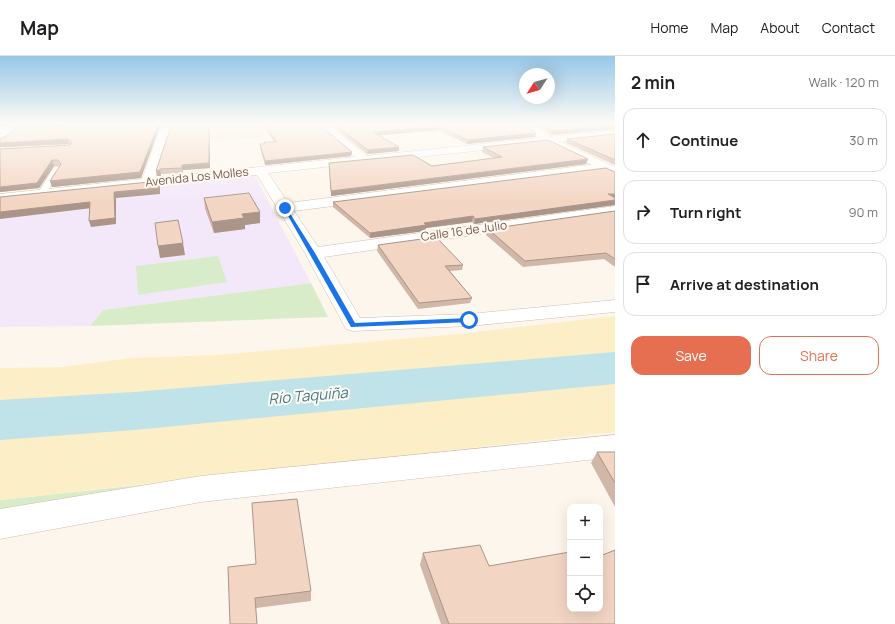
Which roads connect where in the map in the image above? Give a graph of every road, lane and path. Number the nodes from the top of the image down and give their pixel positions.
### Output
1 (158, 150) edge
2 (352, 150) edge
3 (463, 150) edge
4 (571, 150) edge
5 (584, 150) edge
6 (364, 159) junction
7 (611, 167) edge
8 (57, 169) edge
9 (260, 170) junction
10 (147, 182) junction
11 (42, 193) junction
12 (0, 198) edge
13 (285, 208) junction
14 (615, 210) edge
15 (313, 253) junction
16 (615, 306) edge
17 (615, 446) edge
18 (1, 527) edge

1 - 10 street
2 - 6 street
3 - 6 street, Avenida Los Molles
4 - 7 street
5 - 7 street
6 - 9 street, Avenida Los Molles
7 - 13 street
8 - 11 lane
9 - 10 street, Avenida Los Molles
9 - 13 street
10 - 11 street, Avenida Los Molles
11 - 12 street, Avenida Los Molles
13 - 15 street
14 - 15 street, Calle 16 de Julio
15 - 16 street
17 - 18 street

